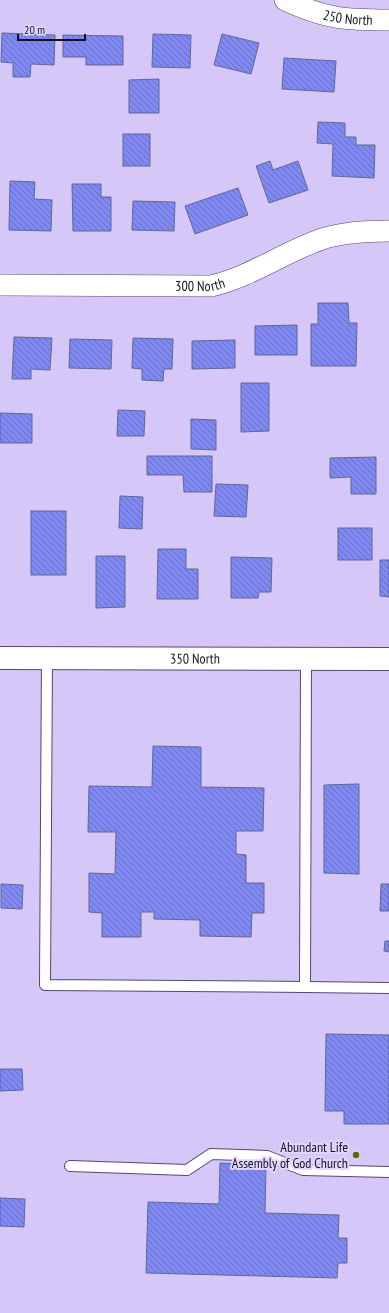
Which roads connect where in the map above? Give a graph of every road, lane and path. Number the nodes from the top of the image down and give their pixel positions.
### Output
1 (285, 0) edge
2 (389, 20) edge
3 (389, 231) edge
4 (0, 285) edge
5 (0, 658) edge
6 (47, 658) junction
7 (306, 659) junction
8 (389, 659) edge
9 (305, 987) junction
10 (389, 988) edge
11 (70, 1166) dead end
12 (389, 1172) edge

1 - 2 street, 250 North
3 - 4 street, 300 North
5 - 6 street, 350 North
6 - 7 street, 350 North
6 - 9 lane
7 - 8 street, 350 North
7 - 9 lane
9 - 10 lane
11 - 12 lane

